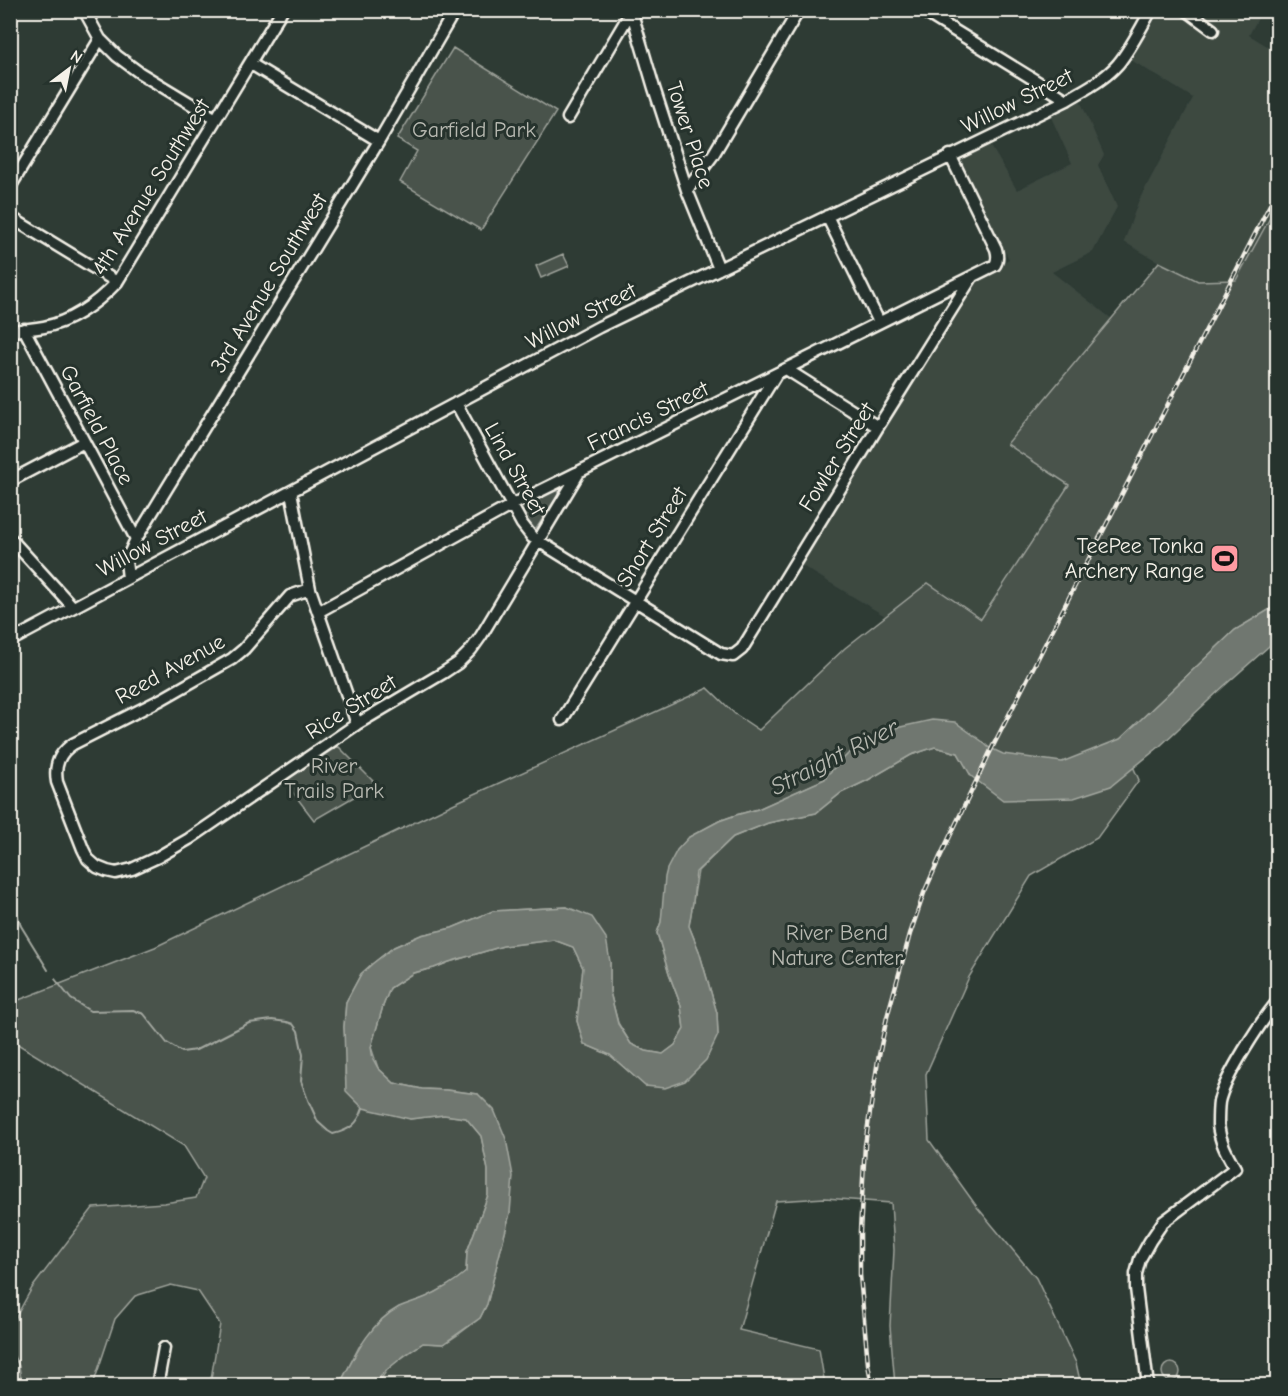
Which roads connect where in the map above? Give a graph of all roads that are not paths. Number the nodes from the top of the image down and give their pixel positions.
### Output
1 (84, 10) edge
2 (282, 10) edge
3 (455, 10) edge
4 (799, 10) edge
5 (921, 10) edge
6 (1151, 10) edge
7 (1186, 10) edge
8 (631, 11) edge
9 (1213, 30) dead end
10 (100, 39) junction
11 (251, 64) junction
12 (1067, 100) junction
13 (568, 118) dead end
14 (216, 119) junction
15 (379, 141) junction
16 (950, 155) junction
17 (10, 187) edge
18 (687, 190) junction
19 (827, 216) junction
20 (10, 217) edge
21 (718, 269) junction
22 (972, 277) junction
23 (117, 282) junction
24 (879, 322) junction
25 (24, 329) junction
26 (10, 331) edge
27 (786, 369) junction
28 (776, 374) junction
29 (456, 403) junction
30 (878, 427) junction
31 (84, 442) junction
32 (580, 471) junction
33 (10, 481) edge
34 (291, 492) junction
35 (512, 506) junction
36 (10, 538) edge
37 (136, 539) junction
38 (539, 541) junction
39 (128, 578) junction
40 (310, 589) junction
41 (636, 601) junction
42 (72, 607) junction
43 (318, 612) junction
44 (10, 641) edge
45 (733, 656) joint
46 (562, 720) dead end
47 (357, 724) junction
48 (73, 744) joint
49 (1278, 1001) edge
50 (164, 1348) dead end
51 (157, 1386) edge
52 (1149, 1386) edge

1 - 10 street
2 - 11 street, 4th Avenue Southwest
3 - 15 street, 3rd Avenue Southwest
4 - 18 street
5 - 12 street
6 - 12 street, Willow Street
7 - 9 street
8 - 13 street
8 - 18 street, Tower Place
10 - 14 street
10 - 17 street
11 - 14 street, 4th Avenue Southwest
11 - 15 street
12 - 16 street, Willow Street
14 - 23 street, 4th Avenue Southwest
15 - 37 street, 3rd Avenue Southwest
16 - 19 street, Willow Street
16 - 22 street, Francis Street
18 - 21 street, Tower Place
19 - 21 street, Willow Street
19 - 24 street
20 - 23 street
21 - 29 street, Willow Street
22 - 24 street, Francis Street
22 - 30 street, Fowler Street
23 - 25 street, 4th Avenue Southwest
24 - 27 street, Francis Street
25 - 26 street, 4th Avenue Southwest
25 - 31 street, Garfield Place
27 - 28 street, Francis Street
27 - 30 street
28 - 32 street, Francis Street
28 - 41 street, Short Street
29 - 34 street, Willow Street
29 - 35 street, Lind Street
30 - 45 street, Fowler Street
31 - 33 street
31 - 37 street, Garfield Place
32 - 35 street, Francis Street
32 - 38 street, Rice Street
34 - 39 street, Willow Street
34 - 40 street
35 - 38 street, Lind Street
35 - 43 street, Francis Street
36 - 42 street
37 - 39 street, 3rd Avenue Southwest
38 - 41 street, Lind Street
38 - 47 street, Rice Street
39 - 42 street, Willow Street
40 - 43 street
40 - 48 street, Reed Avenue
41 - 45 street, Lind Street
41 - 46 street, Short Street
42 - 44 street, Willow Street
43 - 47 street
47 - 48 street, Rice Street
49 - 52 street
50 - 51 street

